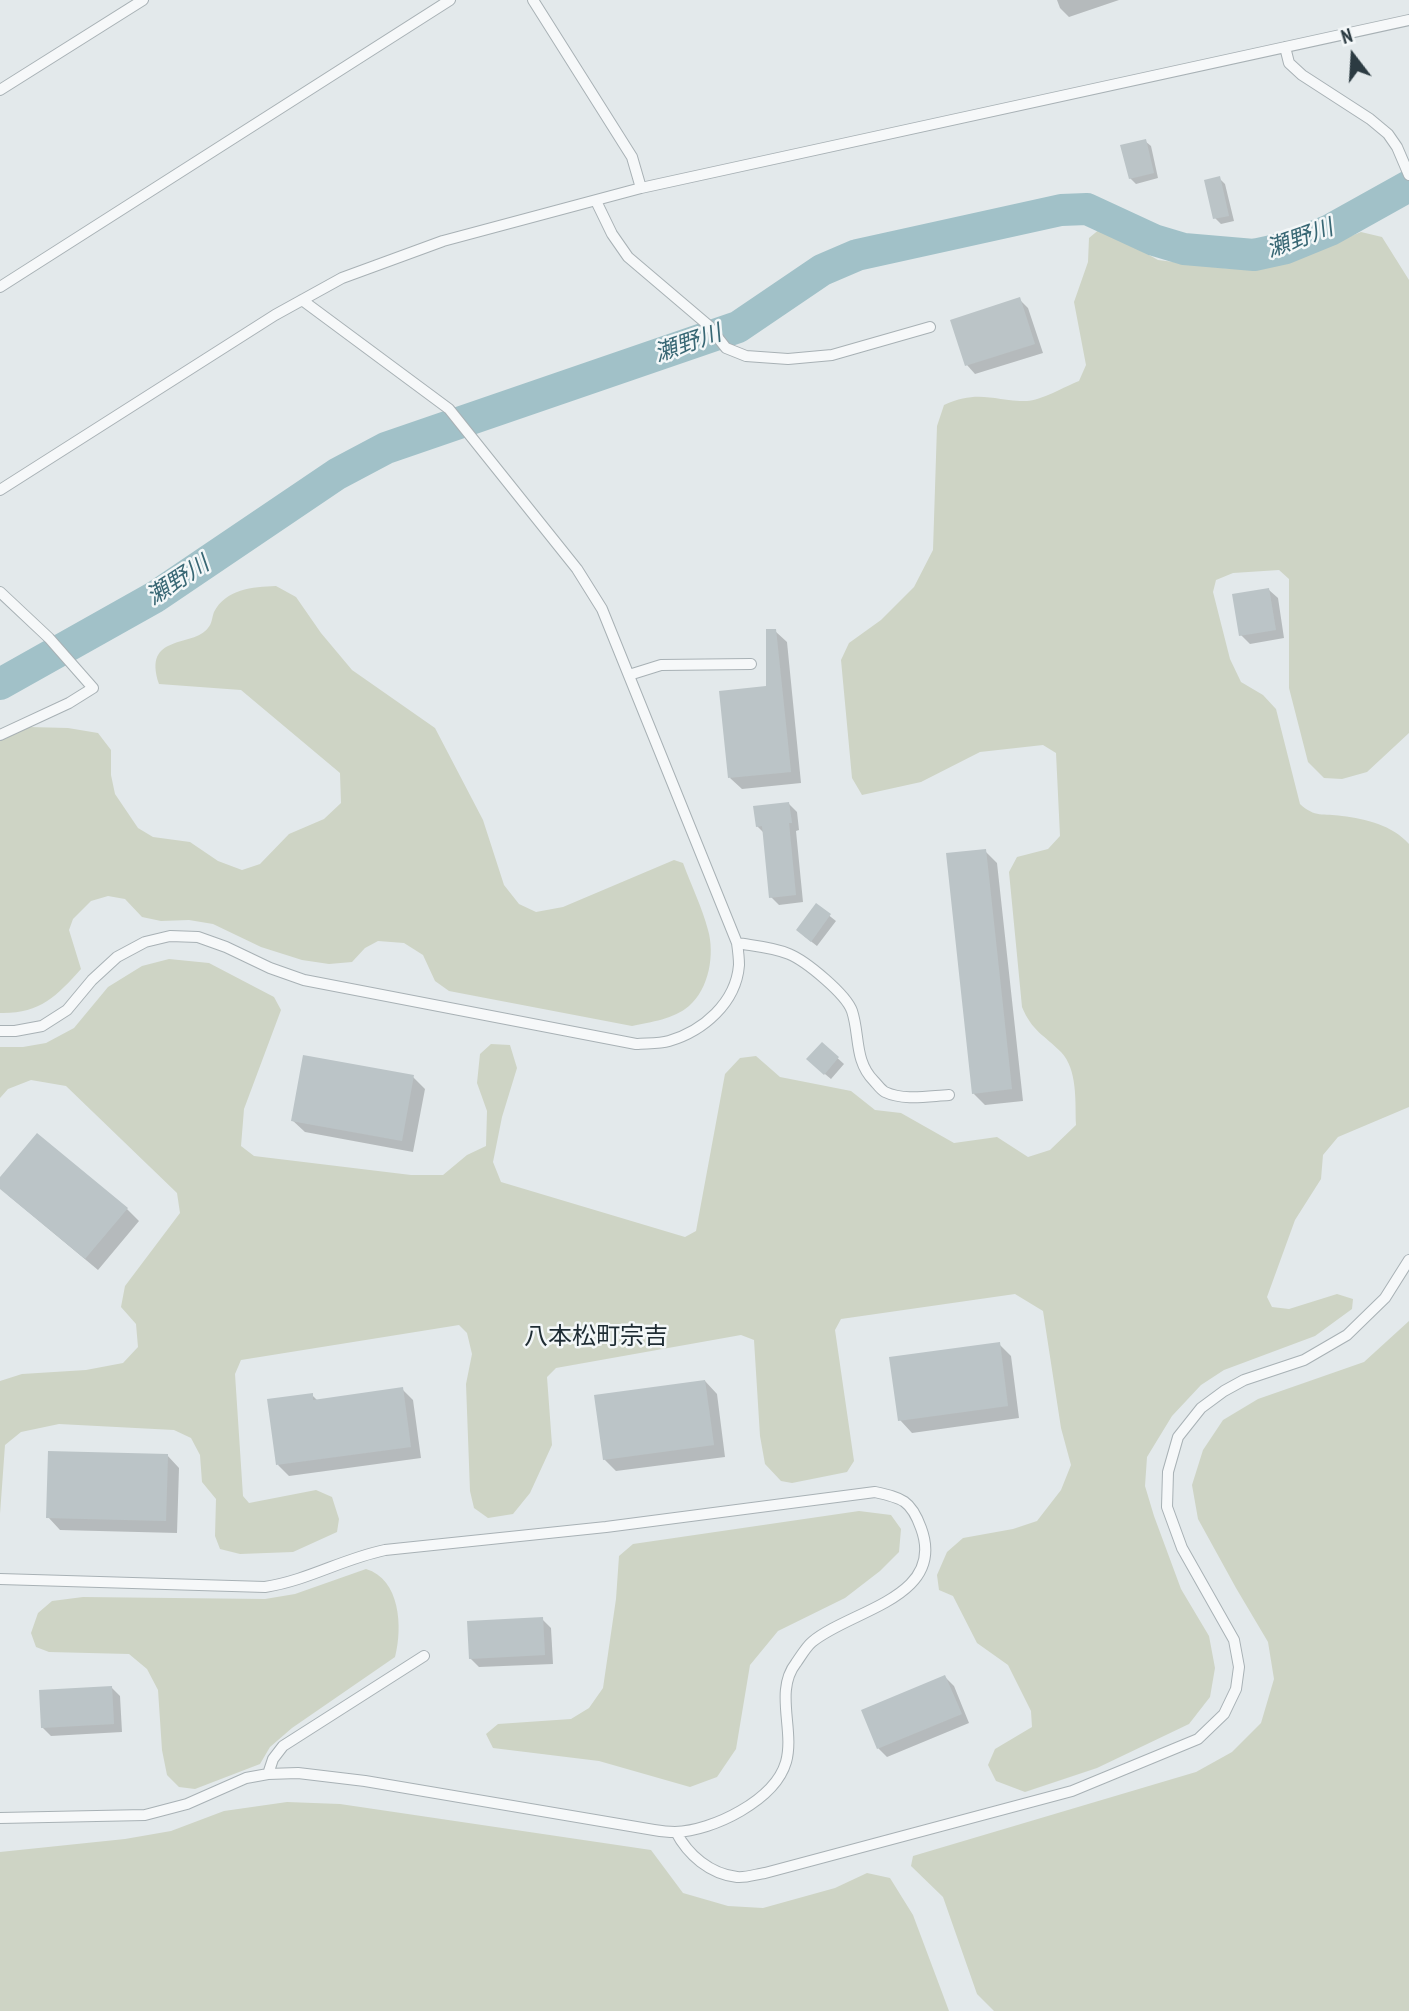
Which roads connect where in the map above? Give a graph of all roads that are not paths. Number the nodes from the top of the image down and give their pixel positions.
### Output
1 (143, 0) edge
2 (450, 0) edge
3 (533, 0) edge
4 (1409, 20) edge
5 (1285, 47) junction
6 (0, 90) edge
7 (1409, 176) edge
8 (641, 188) junction
9 (596, 201) junction
10 (0, 287) edge
11 (302, 300) junction
12 (930, 327) dead end
13 (0, 490) edge
14 (0, 592) edge
15 (751, 664) dead end
16 (629, 675) junction
17 (0, 735) edge
18 (737, 943) junction
19 (0, 1031) edge
20 (949, 1095) dead end
21 (1409, 1260) edge
22 (0, 1579) edge
23 (424, 1656) dead end
24 (268, 1774) junction
25 (0, 1818) edge
26 (676, 1832) junction

1 - 6 lane
2 - 10 lane
3 - 8 lane
4 - 5 lane
5 - 7 lane
5 - 8 lane
8 - 9 lane
9 - 11 lane
9 - 12 lane
11 - 13 lane
11 - 16 lane
14 - 17 lane
15 - 16 lane
16 - 18 lane
18 - 19 lane
18 - 20 lane
21 - 26 lane
22 - 26 lane
23 - 24 lane
24 - 25 lane
24 - 26 lane

